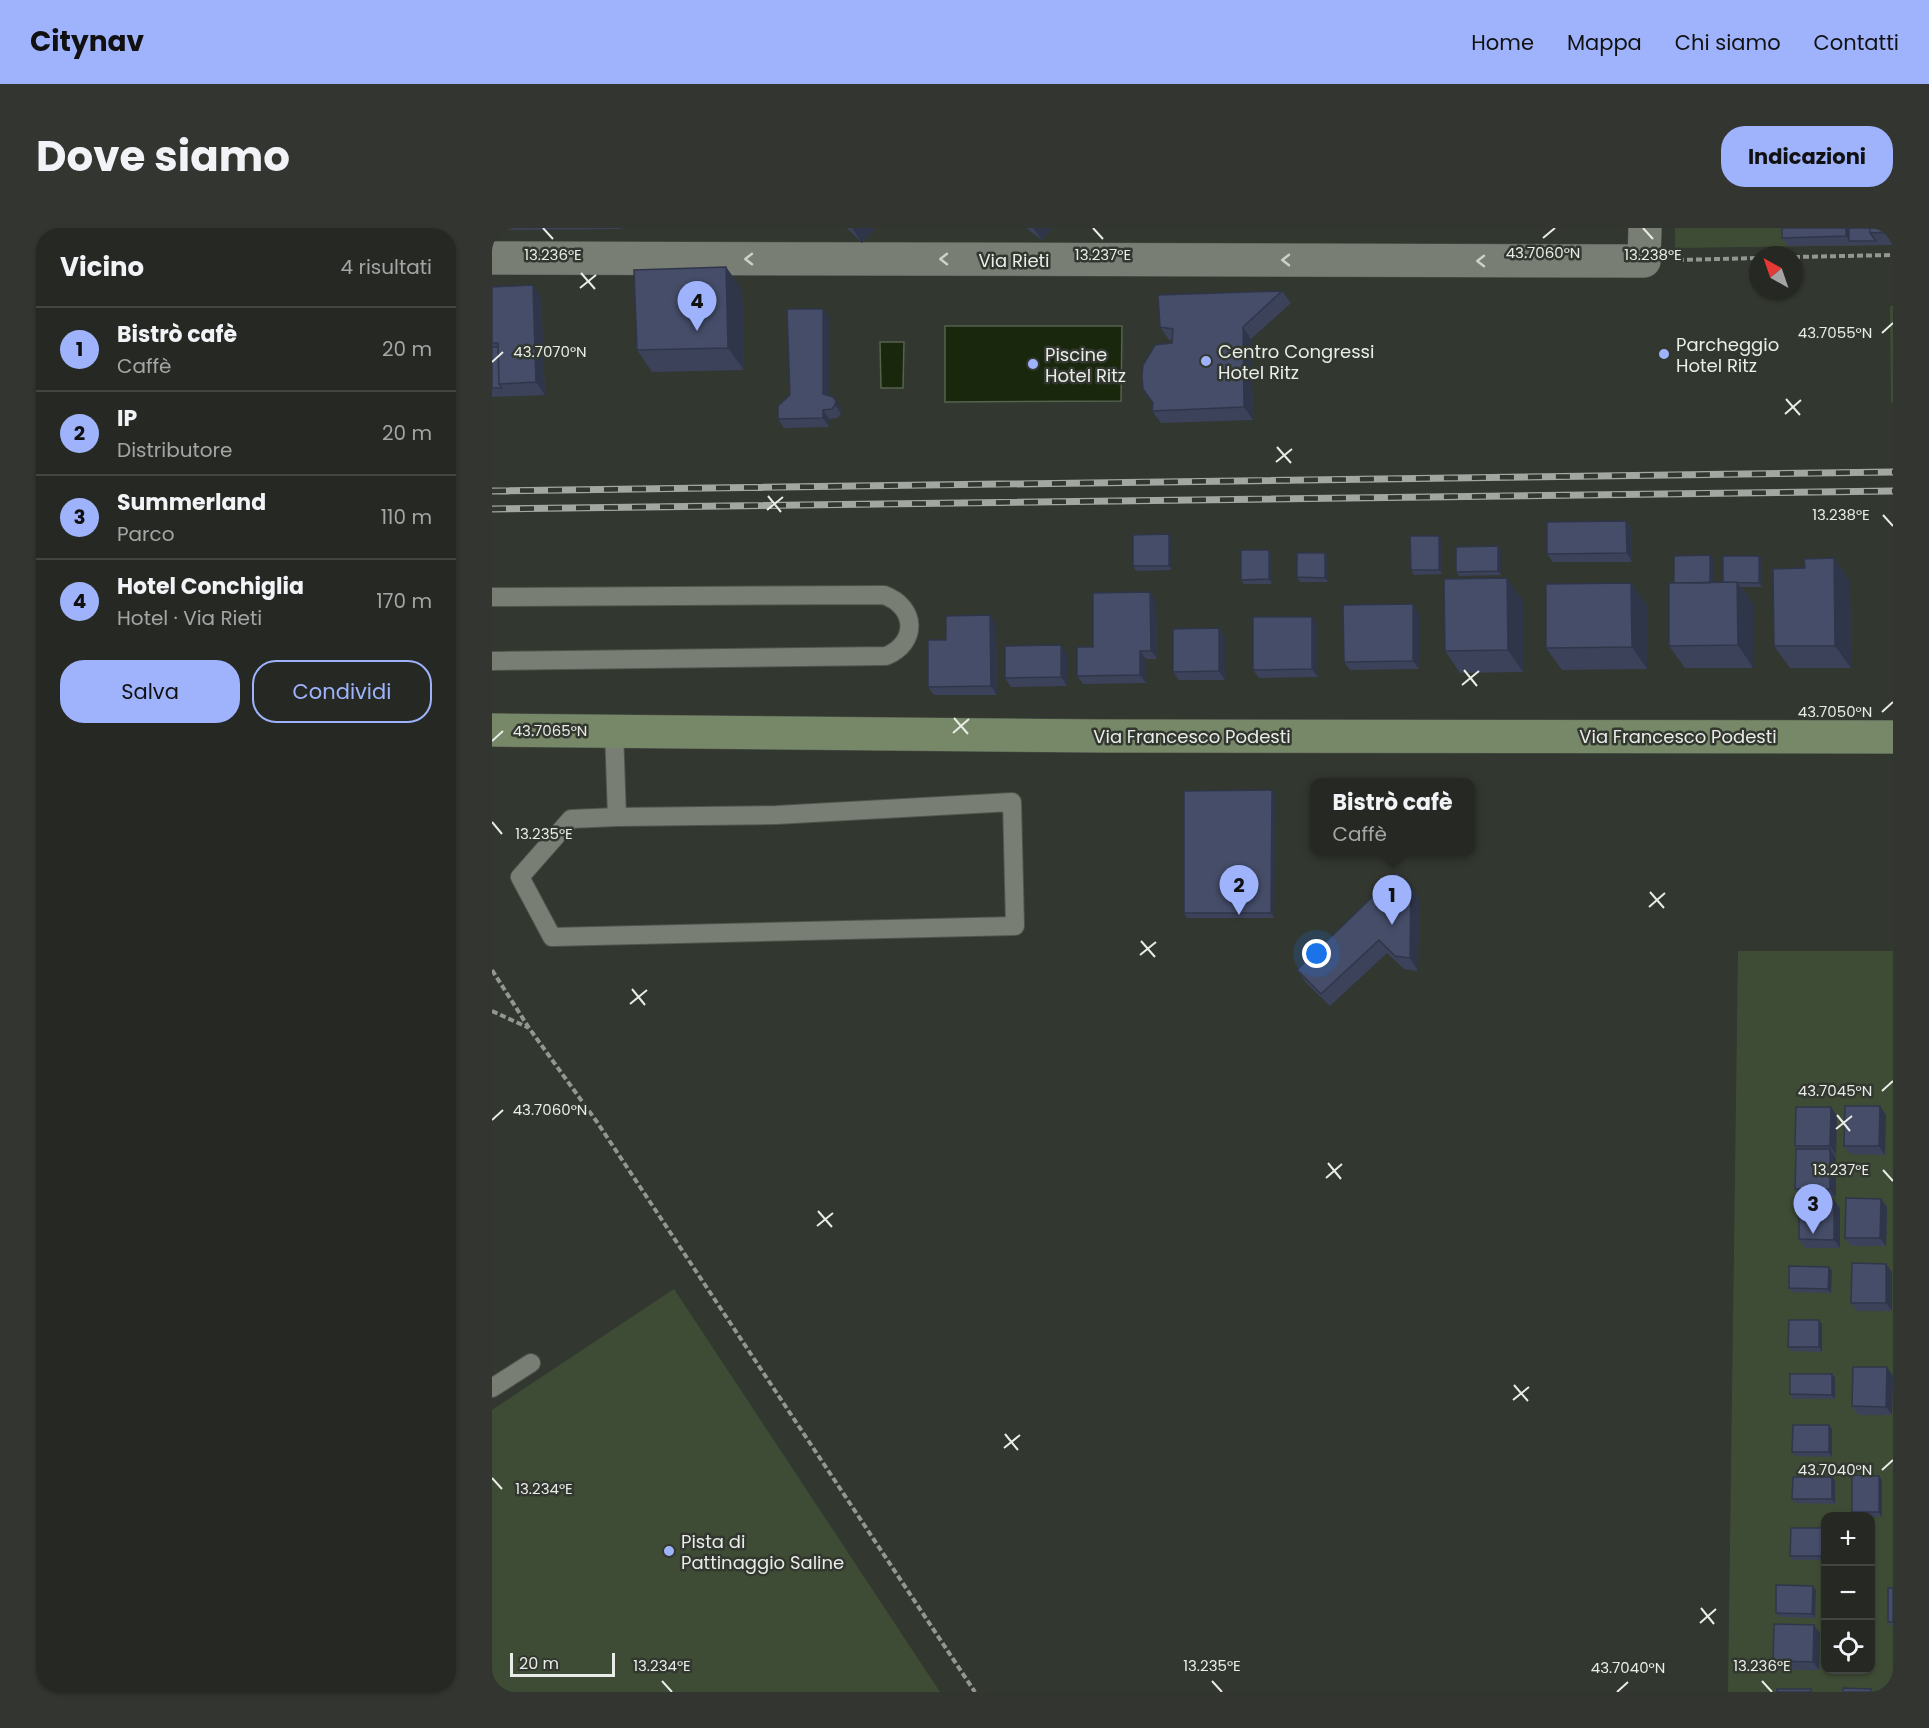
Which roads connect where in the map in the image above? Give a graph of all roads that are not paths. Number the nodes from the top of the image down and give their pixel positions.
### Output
1 (1645, 228) edge
2 (492, 258) edge
3 (492, 597) edge
4 (492, 661) edge
5 (492, 730) edge
6 (614, 731) junction
7 (1893, 737) edge
8 (617, 818) junction
9 (531, 1363) dead end
10 (492, 1388) edge

1 -> 2 street, Via Rieti
3 - 4 lane
5 - 6 main road, Via Francesco Podesti
6 - 7 main road, Via Francesco Podesti
6 - 8 lane
8 - 8 lane
9 - 10 lane

